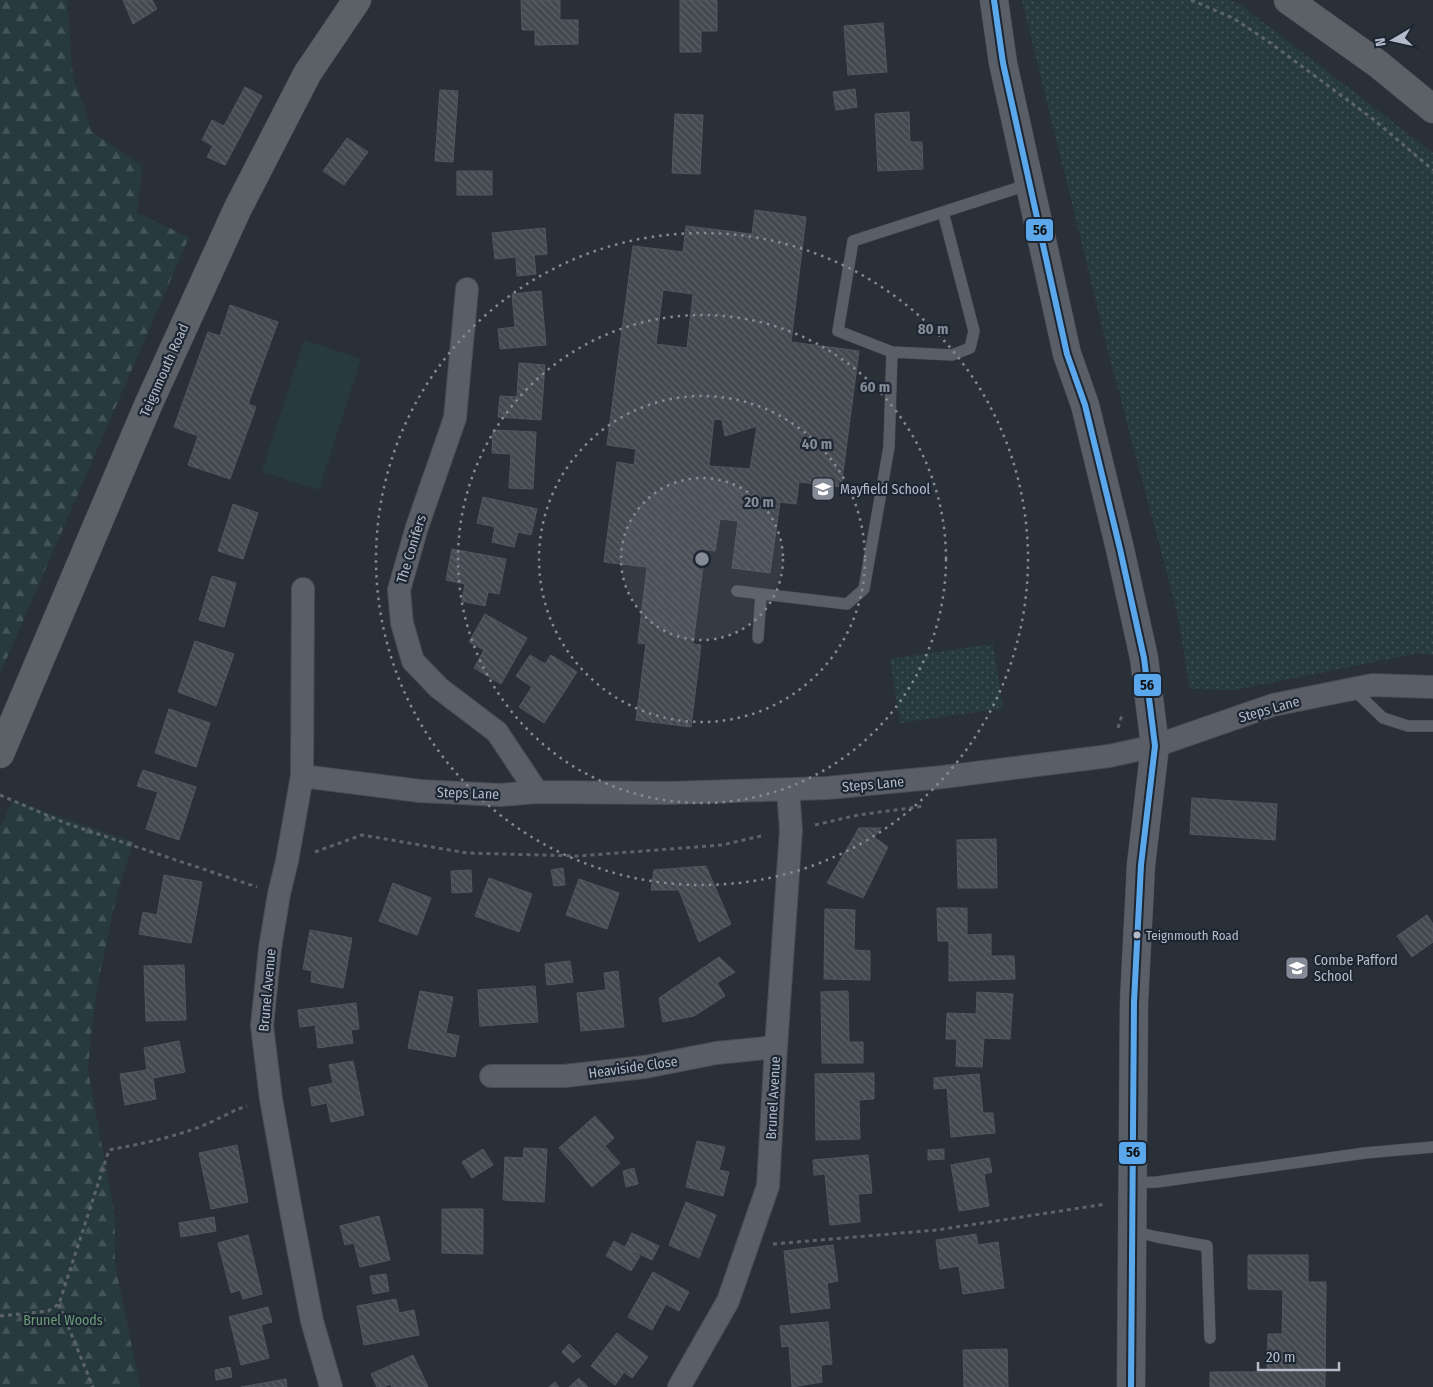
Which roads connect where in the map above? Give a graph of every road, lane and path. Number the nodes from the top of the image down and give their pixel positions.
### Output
1 (358, 0) edge
2 (994, 0) edge
3 (1191, 0) edge
4 (1288, 0) edge
5 (1433, 109) edge
6 (1433, 170) edge
7 (1030, 184) junction
8 (943, 212) junction
9 (467, 289) dead end
10 (892, 352) junction
11 (303, 589) dead end
12 (737, 591) dead end
13 (761, 594) junction
14 (758, 638) dead end
15 (1433, 687) edge
16 (1353, 689) junction
17 (1123, 712) dead end
18 (1433, 726) edge
19 (1155, 746) junction
20 (0, 754) edge
21 (1109, 756) junction
22 (302, 776) junction
23 (788, 790) junction
24 (537, 792) junction
25 (0, 795) edge
26 (934, 805) dead end
27 (791, 830) junction
28 (287, 861) junction
29 (279, 894) junction
30 (776, 1047) junction
31 (490, 1076) dead end
32 (271, 1099) junction
33 (1433, 1147) edge
34 (1132, 1191) junction
35 (1132, 1231) junction
36 (747, 1244) junction
37 (59, 1304) junction
38 (0, 1316) edge
39 (1210, 1338) dead end
40 (93, 1387) edge
41 (331, 1387) edge
42 (679, 1387) edge
43 (1131, 1387) edge

1 - 20 main road, Teignmouth Road
2 - 7 street
3 - 6 path
4 - 5 main road
7 - 8 lane
7 - 19 street
8 - 10 lane
8 - 10 lane
9 - 24 street, The Conifers
10 - 13 lane
11 - 22 street, Brunel Avenue
12 - 13 lane
13 - 14 lane
15 - 16 street, Steps Lane
16 - 18 lane
16 - 19 street, Steps Lane
17 - 21 path
19 - 21 street, Steps Lane
19 - 34 street
21 - 23 street, Steps Lane
22 - 24 street, Steps Lane
22 - 28 street, Brunel Avenue
23 - 24 street, Steps Lane
23 - 27 street, Brunel Avenue
25 - 29 path
26 - 27 path
27 - 28 path
27 - 30 street, Brunel Avenue
28 - 29 street, Brunel Avenue
29 - 32 street, Brunel Avenue
30 - 31 street, Heaviside Close
30 - 36 street, Brunel Avenue
32 - 37 path
32 - 41 street, Brunel Avenue
33 - 34 lane
34 - 35 street
34 - 36 path
35 - 39 lane
35 - 43 street
36 - 42 street, Brunel Avenue
37 - 38 path
37 - 40 path

